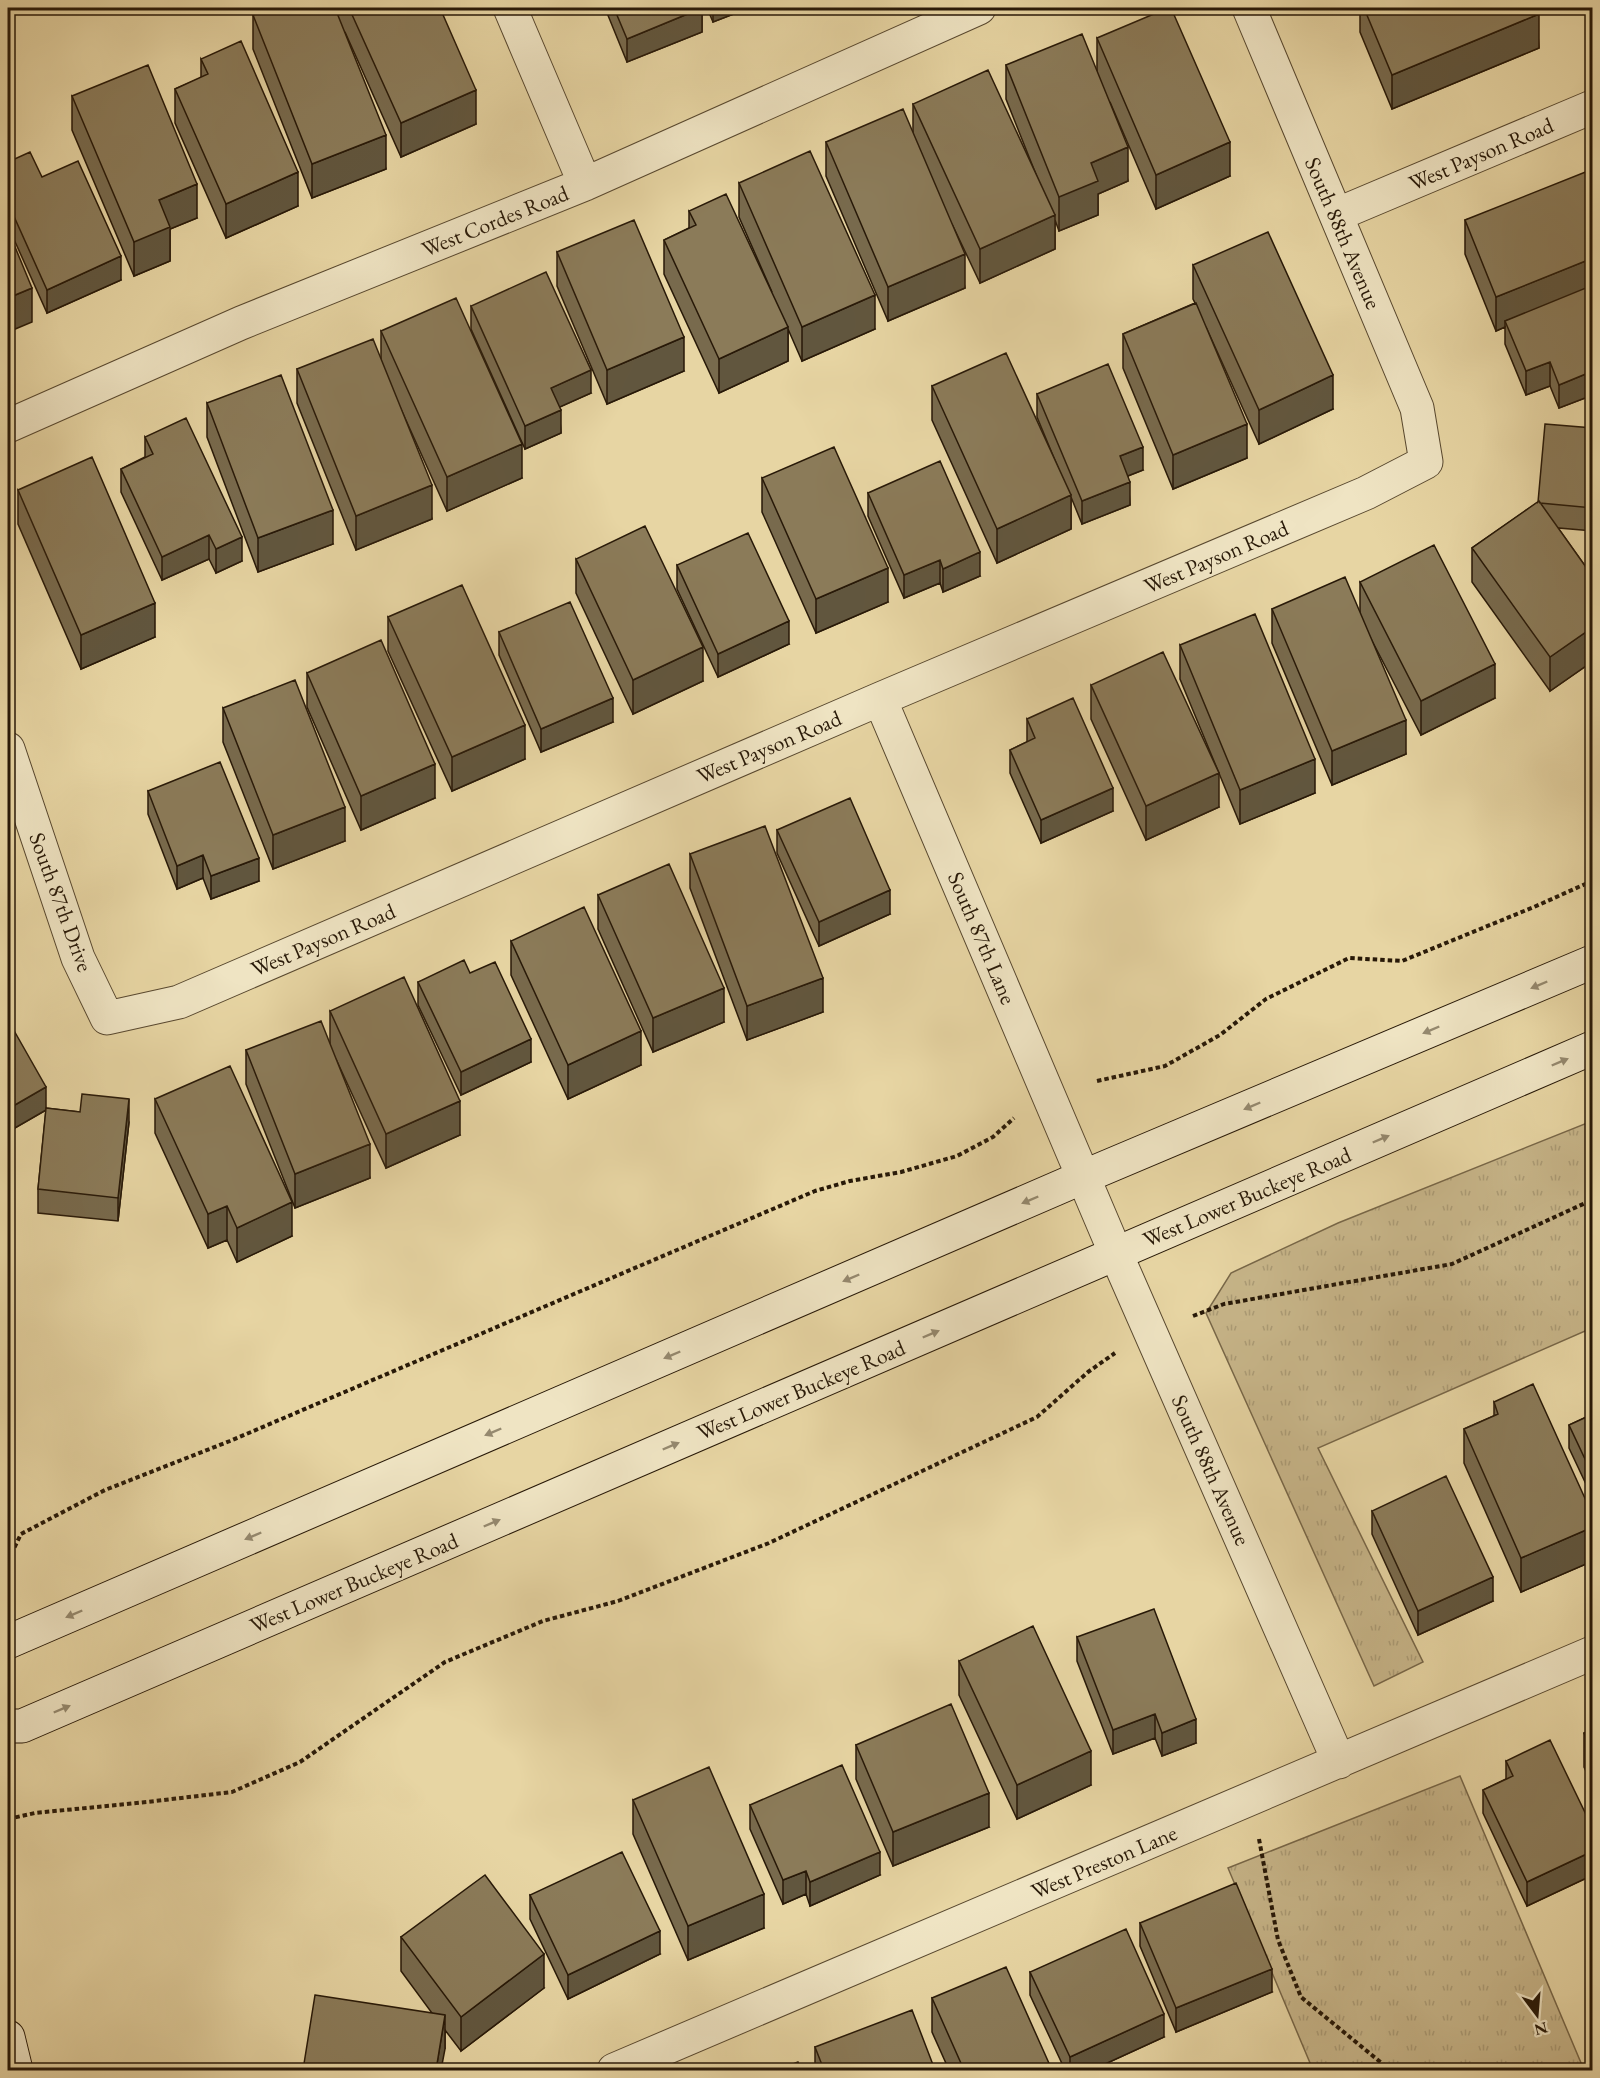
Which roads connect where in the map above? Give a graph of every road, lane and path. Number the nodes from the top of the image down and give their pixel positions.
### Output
1 (510, 8) edge
2 (979, 8) edge
3 (1249, 8) edge
4 (1593, 107) edge
5 (585, 184) junction
6 (1336, 215) junction
7 (8, 426) edge
8 (1426, 462) joint
9 (880, 699) junction
10 (8, 749) edge
11 (1593, 881) edge
12 (1593, 962) edge
13 (107, 1018) joint
14 (1593, 1048) edge
15 (1097, 1081) dead end
16 (1017, 1116) dead end
17 (1083, 1177) junction
18 (1593, 1200) edge
19 (1116, 1254) junction
20 (1192, 1316) dead end
21 (1118, 1352) dead end
22 (8, 1562) edge
23 (8, 1642) edge
24 (1593, 1653) edge
25 (8, 1726) edge
26 (1339, 1762) junction
27 (1250, 1800) junction
28 (8, 1819) edge
29 (8, 2037) edge
30 (16, 2070) edge
31 (614, 2070) edge
32 (1390, 2070) edge

1 - 5 street
2 - 5 street, West Cordes Road
3 - 6 street, South 88th Avenue
4 - 6 street, West Payson Road
5 - 7 street, West Cordes Road
6 - 8 street, South 88th Avenue
8 - 9 street, West Payson Road
9 - 13 street, West Payson Road
9 - 17 street, South 87th Lane
10 - 13 street, South 87th Drive
11 - 15 path
12 -> 17 street
19 -> 14 street, West Lower Buckeye Road
16 - 22 path
17 - 19 street, South 88th Avenue
17 -> 23 street
18 - 20 path
25 -> 19 street, West Lower Buckeye Road
19 - 26 street, South 88th Avenue
21 - 28 path
24 - 26 street, West Preston Lane
26 - 27 street, West Preston Lane
27 - 31 street, West Preston Lane
27 - 32 path
29 - 30 street

